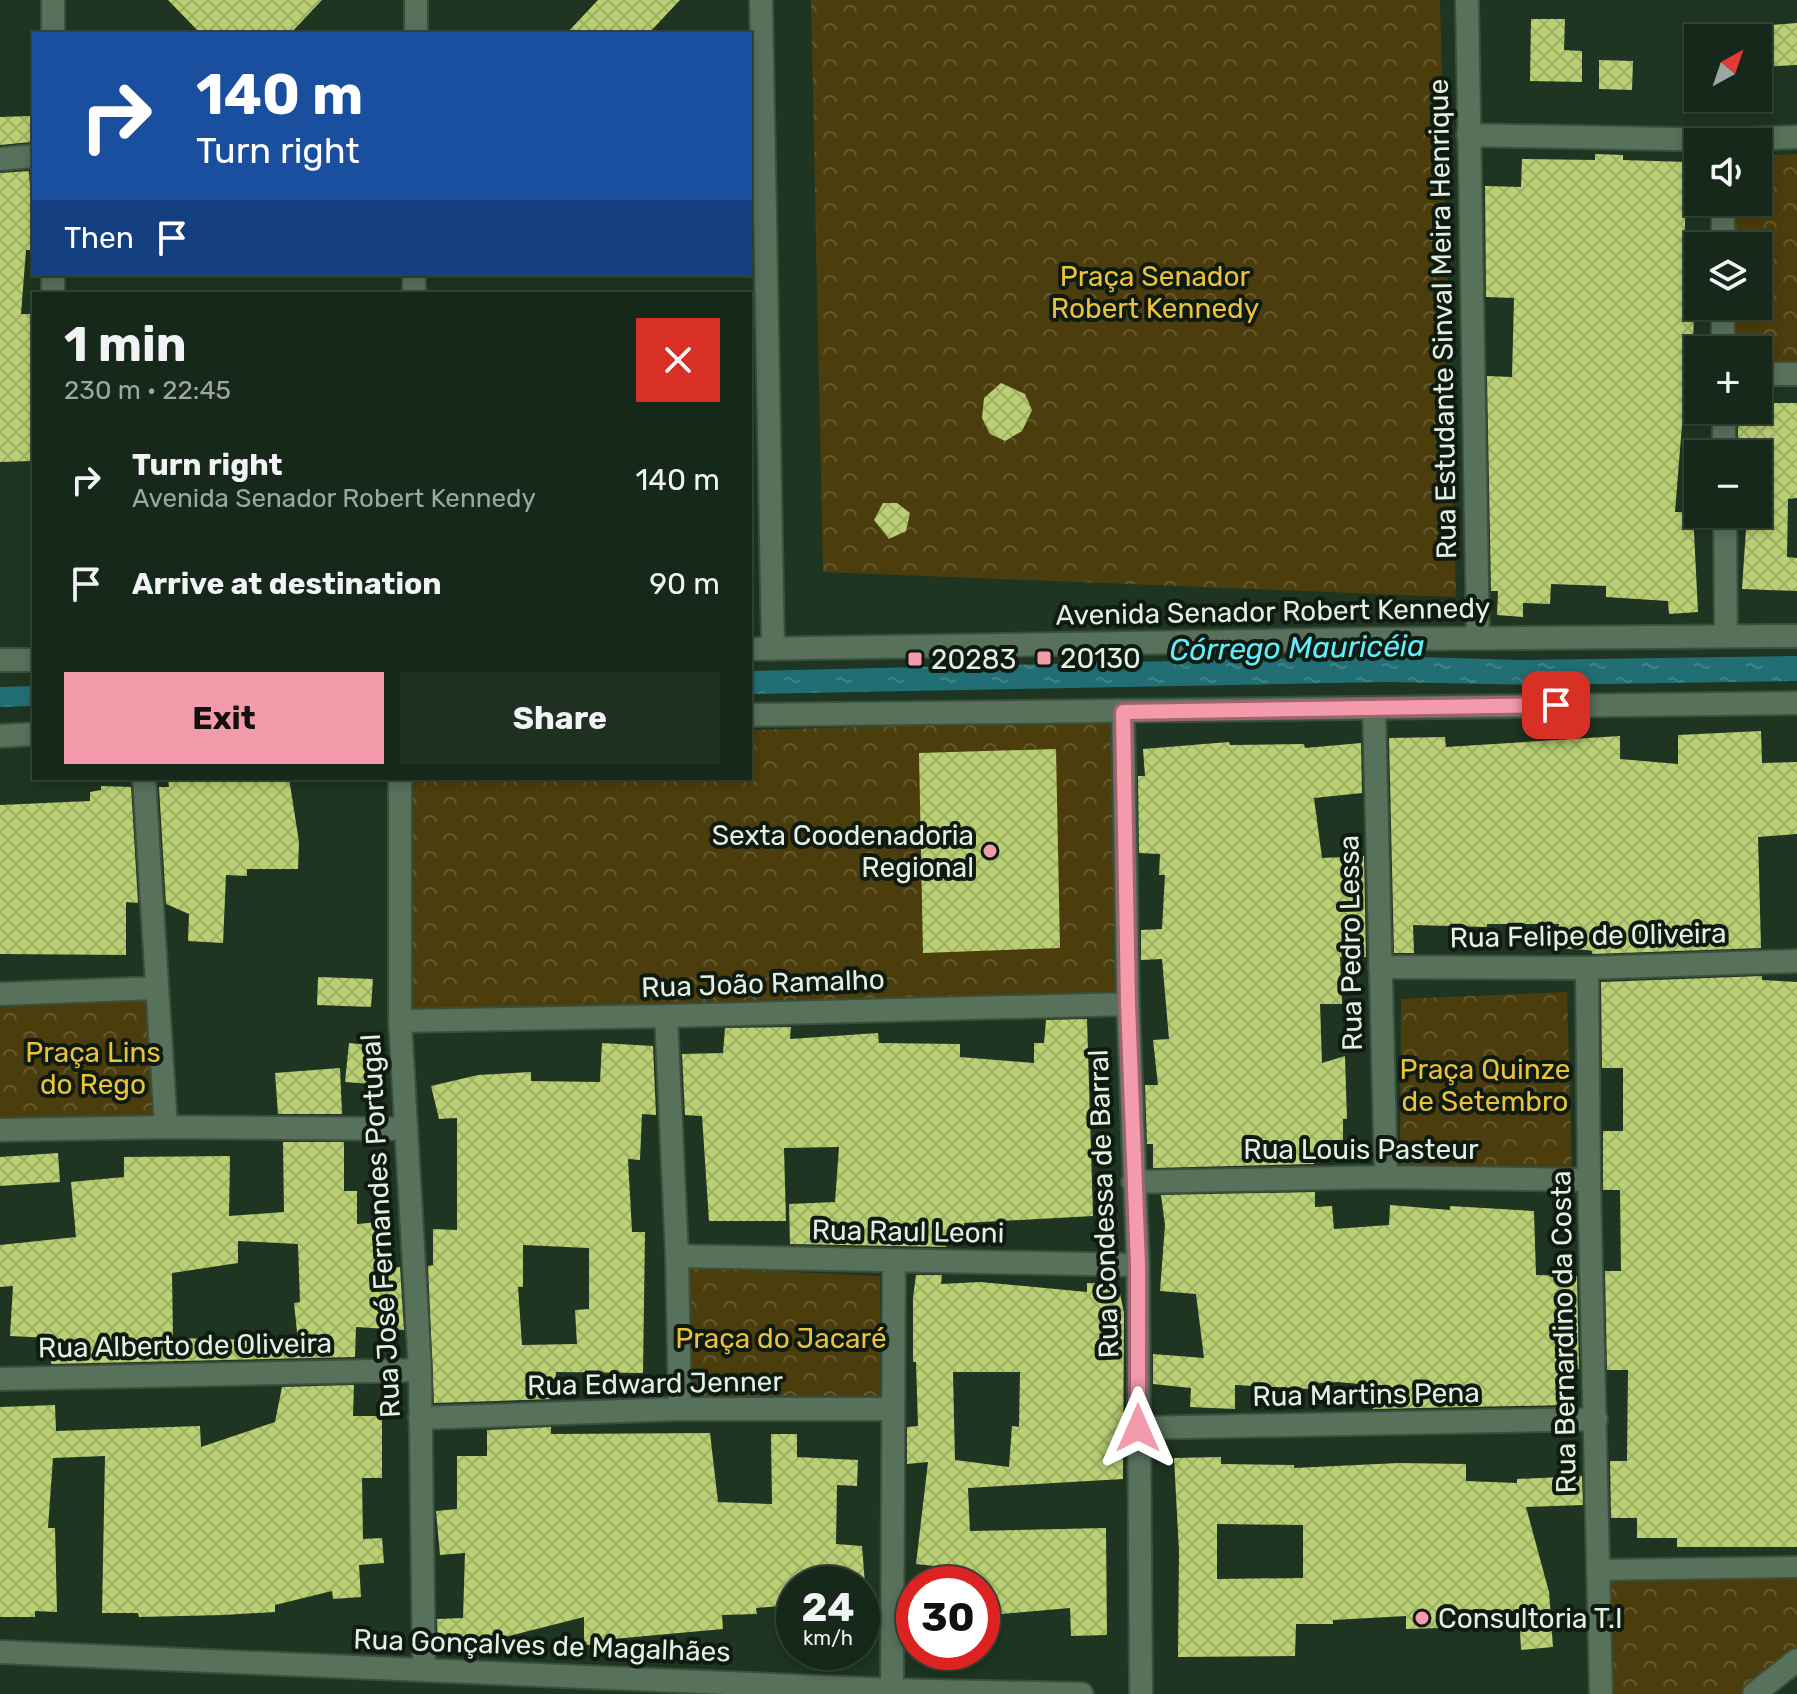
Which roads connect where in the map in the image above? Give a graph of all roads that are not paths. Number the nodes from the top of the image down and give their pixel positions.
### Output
1 (53, 0) edge
2 (416, 0) edge
3 (761, 0) edge
4 (1467, 0) edge
5 (53, 32) edge
6 (416, 32) edge
7 (1468, 135) junction
8 (1797, 137) edge
9 (1772, 138) edge
10 (1684, 140) edge
11 (32, 156) edge
12 (0, 159) edge
13 (1772, 374) edge
14 (1797, 374) edge
15 (1725, 528) edge
16 (1726, 636) junction
17 (1797, 636) edge
18 (1478, 638) junction
19 (761, 649) edge
20 (0, 660) edge
21 (32, 660) edge
22 (1797, 703) edge
23 (1374, 708) junction
24 (1123, 712) junction
25 (752, 715) edge
26 (32, 734) edge
27 (0, 736) edge
28 (144, 780) edge
29 (400, 780) edge
30 (1797, 961) edge
31 (1380, 967) junction
32 (1587, 968) junction
33 (157, 988) junction
34 (0, 994) edge
35 (1128, 1004) junction
36 (666, 1016) junction
37 (400, 1021) junction
38 (166, 1127) junction
39 (405, 1129) junction
40 (0, 1130) edge
41 (1386, 1177) junction
42 (1589, 1180) junction
43 (1133, 1182) junction
44 (677, 1256) junction
45 (894, 1262) junction
46 (1138, 1265) junction
47 (420, 1370) junction
48 (0, 1379) edge
49 (680, 1409) junction
50 (892, 1409) junction
51 (420, 1418) junction
52 (1596, 1419) junction
53 (1138, 1428) junction
54 (1797, 1567) edge
55 (1597, 1570) junction
56 (0, 1652) edge
57 (1797, 1660) edge
58 (424, 1670) junction
59 (892, 1690) junction
60 (1082, 1694) edge
61 (1141, 1694) edge
62 (1601, 1694) edge
63 (1754, 1694) edge

1 - 5 street
2 - 6 street
3 - 19 street
4 - 7 street, Rua Estudante Sinval Meira Henrique
7 - 10 street
7 - 18 street, Rua Estudante Sinval Meira Henrique
8 - 9 street
11 - 12 street
13 - 14 street
15 - 16 street
16 - 17 street, Avenida Senador Robert Kennedy
16 - 18 street, Avenida Senador Robert Kennedy
18 - 19 street, Avenida Senador Robert Kennedy
20 - 21 street
22 - 23 street
23 - 24 street
23 - 31 street, Rua Pedro Lessa
24 - 25 street
24 - 35 street, Rua Condessa de Barral
26 - 27 street
28 - 33 street
29 - 37 street, Rua José Fernandes Portugal
30 - 32 street, Rua Felipe de Oliveira
31 - 32 street, Rua Felipe de Oliveira
31 - 41 street, Rua Pedro Lessa
32 - 42 street, Rua Bernardino da Costa
33 - 34 street
33 - 38 street
35 - 36 street, Rua João Ramalho
35 - 43 street, Rua Condessa de Barral
36 - 37 street, Rua João Ramalho
36 - 44 street
37 - 39 street, Rua José Fernandes Portugal
38 - 39 street
38 - 40 street
39 - 47 street, Rua José Fernandes Portugal
41 - 42 street, Rua Louis Pasteur
41 - 43 street, Rua Louis Pasteur
42 - 52 street, Rua Bernardino da Costa
43 - 46 street, Rua Condessa de Barral
44 - 45 street, Rua Raul Leoni
44 - 49 street
45 - 46 street, Rua Raul Leoni
45 - 50 street
46 - 53 street, Rua Condessa de Barral
47 - 48 street, Rua Alberto de Oliveira
47 - 51 street, Rua José Fernandes Portugal
49 - 50 street, Rua Edward Jenner
49 - 51 street, Rua Edward Jenner
50 - 59 street
51 - 58 street, Rua José Fernandes Portugal
52 - 53 street, Rua Martins Pena
52 - 55 street, Rua Bernardino da Costa
53 - 61 street, Rua Condessa de Barral
54 - 55 street
55 - 62 street, Rua Bernardino da Costa
56 - 58 street, Rua Gonçalves de Magalhães
57 - 63 street
58 - 59 street, Rua Gonçalves de Magalhães
59 - 60 street, Rua Gonçalves de Magalhães

